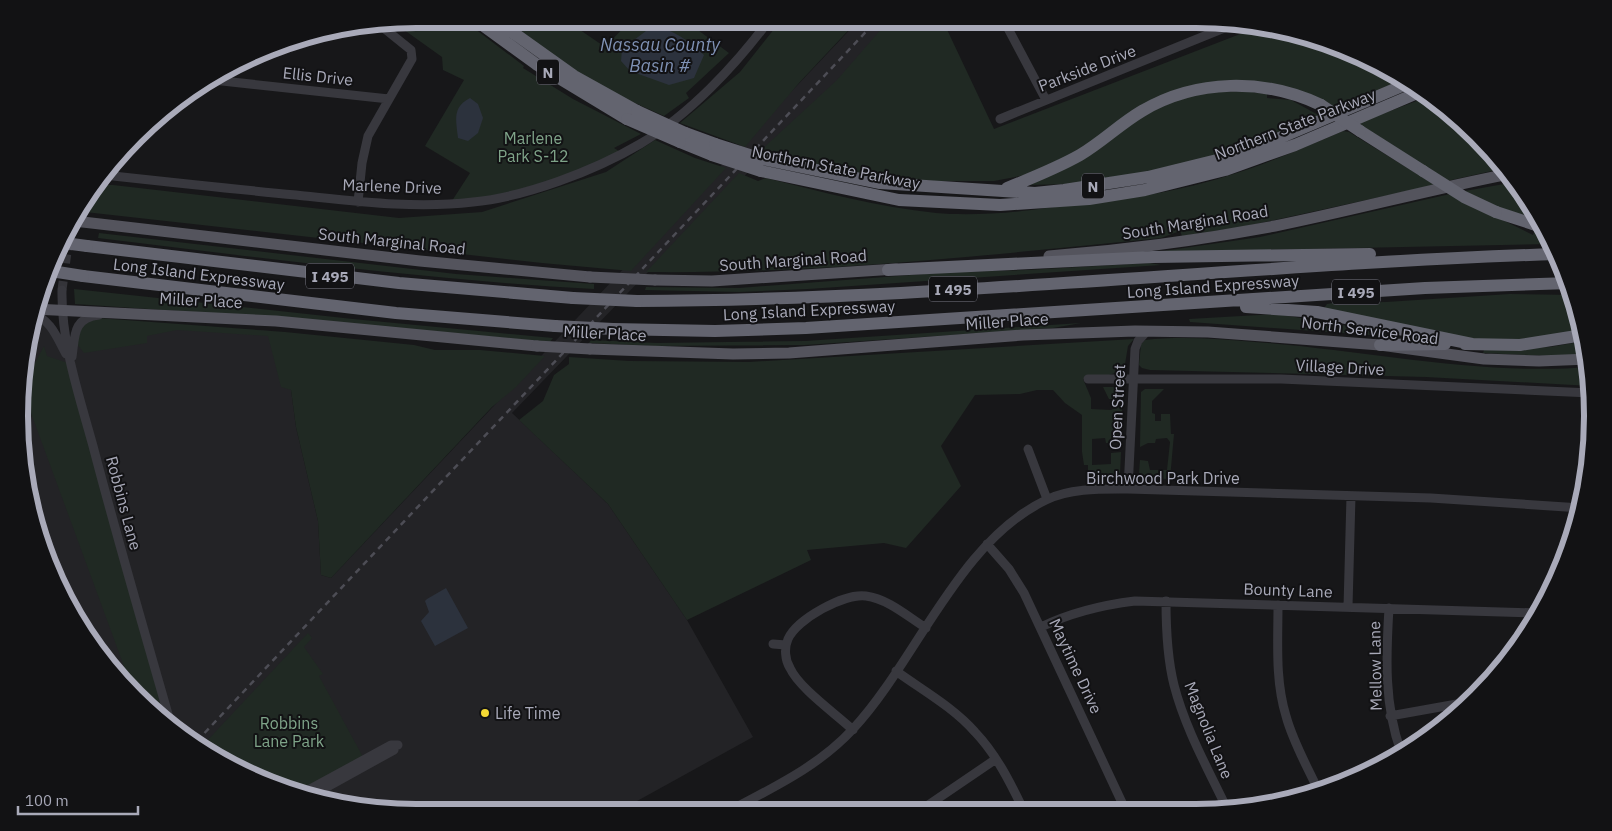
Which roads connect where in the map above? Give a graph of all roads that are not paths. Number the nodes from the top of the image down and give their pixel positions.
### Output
1 (486, 28) edge
2 (507, 28) edge
3 (763, 28) edge
4 (1008, 28) edge
5 (1224, 28) edge
6 (384, 29) edge
7 (219, 81) edge
8 (1401, 86) edge
9 (1414, 94) edge
10 (389, 99) junction
11 (1046, 100) junction
12 (632, 115) junction
13 (1000, 119) dead end
14 (761, 165) junction
15 (111, 176) edge
16 (1501, 176) edge
17 (1005, 189) junction
18 (358, 202) junction
19 (79, 222) edge
20 (1534, 224) edge
21 (68, 244) edge
22 (1549, 254) edge
23 (1414, 259) junction
24 (888, 270) junction
25 (55, 272) edge
26 (1561, 283) edge
27 (62, 290) tunnel mouth
28 (1156, 306) junction
29 (42, 310) edge
30 (61, 312) junction
31 (128, 313) junction
32 (41, 317) edge
33 (1147, 331) junction
34 (1576, 336) edge
35 (1472, 344) junction
36 (1380, 345) junction
37 (1580, 359) edge
38 (71, 364) junction
39 (1088, 378) dead end
40 (1132, 378) junction
41 (1584, 393) edge
42 (1028, 448) dead end
43 (1128, 489) junction
44 (1351, 496) junction
45 (1047, 499) junction
46 (1573, 507) edge
47 (987, 544) junction
48 (1166, 601) junction
49 (1278, 605) junction
50 (1348, 607) junction
51 (1389, 608) junction
52 (1531, 613) edge
53 (1041, 627) junction
54 (926, 628) junction
55 (773, 644) dead end
56 (786, 645) junction
57 (896, 671) junction
58 (1455, 704) edge
59 (168, 714) edge
60 (1390, 716) junction
61 (853, 730) junction
62 (1399, 746) edge
63 (996, 759) junction
64 (1316, 785) edge
65 (311, 789) edge
66 (319, 791) edge
67 (1224, 803) edge
68 (742, 804) edge
69 (930, 804) edge
70 (1020, 804) edge
71 (1123, 804) edge

1 - 12 highway, Northern State Parkway / N
2 - 12 highway, Northern State Parkway / N
3 - 18 street, Marlene Drive
4 - 11 street
5 - 11 street, Parkside Drive
6 - 10 street
7 - 10 street, Ellis Drive
8 - 17 highway, Northern State Parkway / N
9 - 14 highway, Northern State Parkway / N
10 - 18 street
11 - 13 street, Parkside Drive
12 - 14 highway, Northern State Parkway / N, bridge
14 - 17 highway, Northern State Parkway / N
15 - 18 street, Marlene Drive
16 - 24 main road, South Marginal Road
17 - 20 highway, bridge
19 - 24 main road, South Marginal Road, bridge
21 - 23 highway, Long Island Expressway / I 495, bridge
22 - 23 highway, Long Island Expressway / I 495
23 - 24 highway
25 - 28 highway, Long Island Expressway / I 495, bridge
26 - 28 highway, Long Island Expressway / I 495
27 - 30 street, Robbins Lane
28 - 35 highway
29 - 30 main road
30 - 31 main road, Miller Place
30 - 38 street, Robbins Lane
31 - 33 main road, Miller Place, bridge
31 - 38 street
32 - 38 street
33 - 36 main road, North Service Road
33 - 40 street, Open Street
34 - 35 highway
35 - 36 highway
36 - 37 main road, North Service Road
38 - 59 street, Robbins Lane
39 - 40 street, Village Drive
40 - 41 street, Village Drive
40 - 43 street, Open Street
42 - 45 street
43 - 44 street, Birchwood Park Drive
43 - 45 street, Birchwood Park Drive
44 - 46 street, Birchwood Park Drive
44 - 50 street
45 - 47 street, Birchwood Park Drive
47 - 53 street, Maytime Drive
47 - 54 street, Birchwood Park Drive
48 - 49 street, Bounty Lane
48 - 53 street, Bounty Lane
48 - 67 street, Magnolia Lane
49 - 50 street, Bounty Lane
49 - 64 street
50 - 51 street, Bounty Lane
51 - 52 street, Bounty Lane
51 - 60 street, Mellow Lane
53 - 71 street, Maytime Drive
54 - 56 street
54 - 57 street, Birchwood Park Drive
55 - 56 street
56 - 61 street
57 - 61 street, Birchwood Park Drive
57 - 63 street
58 - 60 street
60 - 62 street, Mellow Lane
61 - 68 street, Birchwood Park Drive
63 - 69 street
63 - 70 street
65 - 66 street

